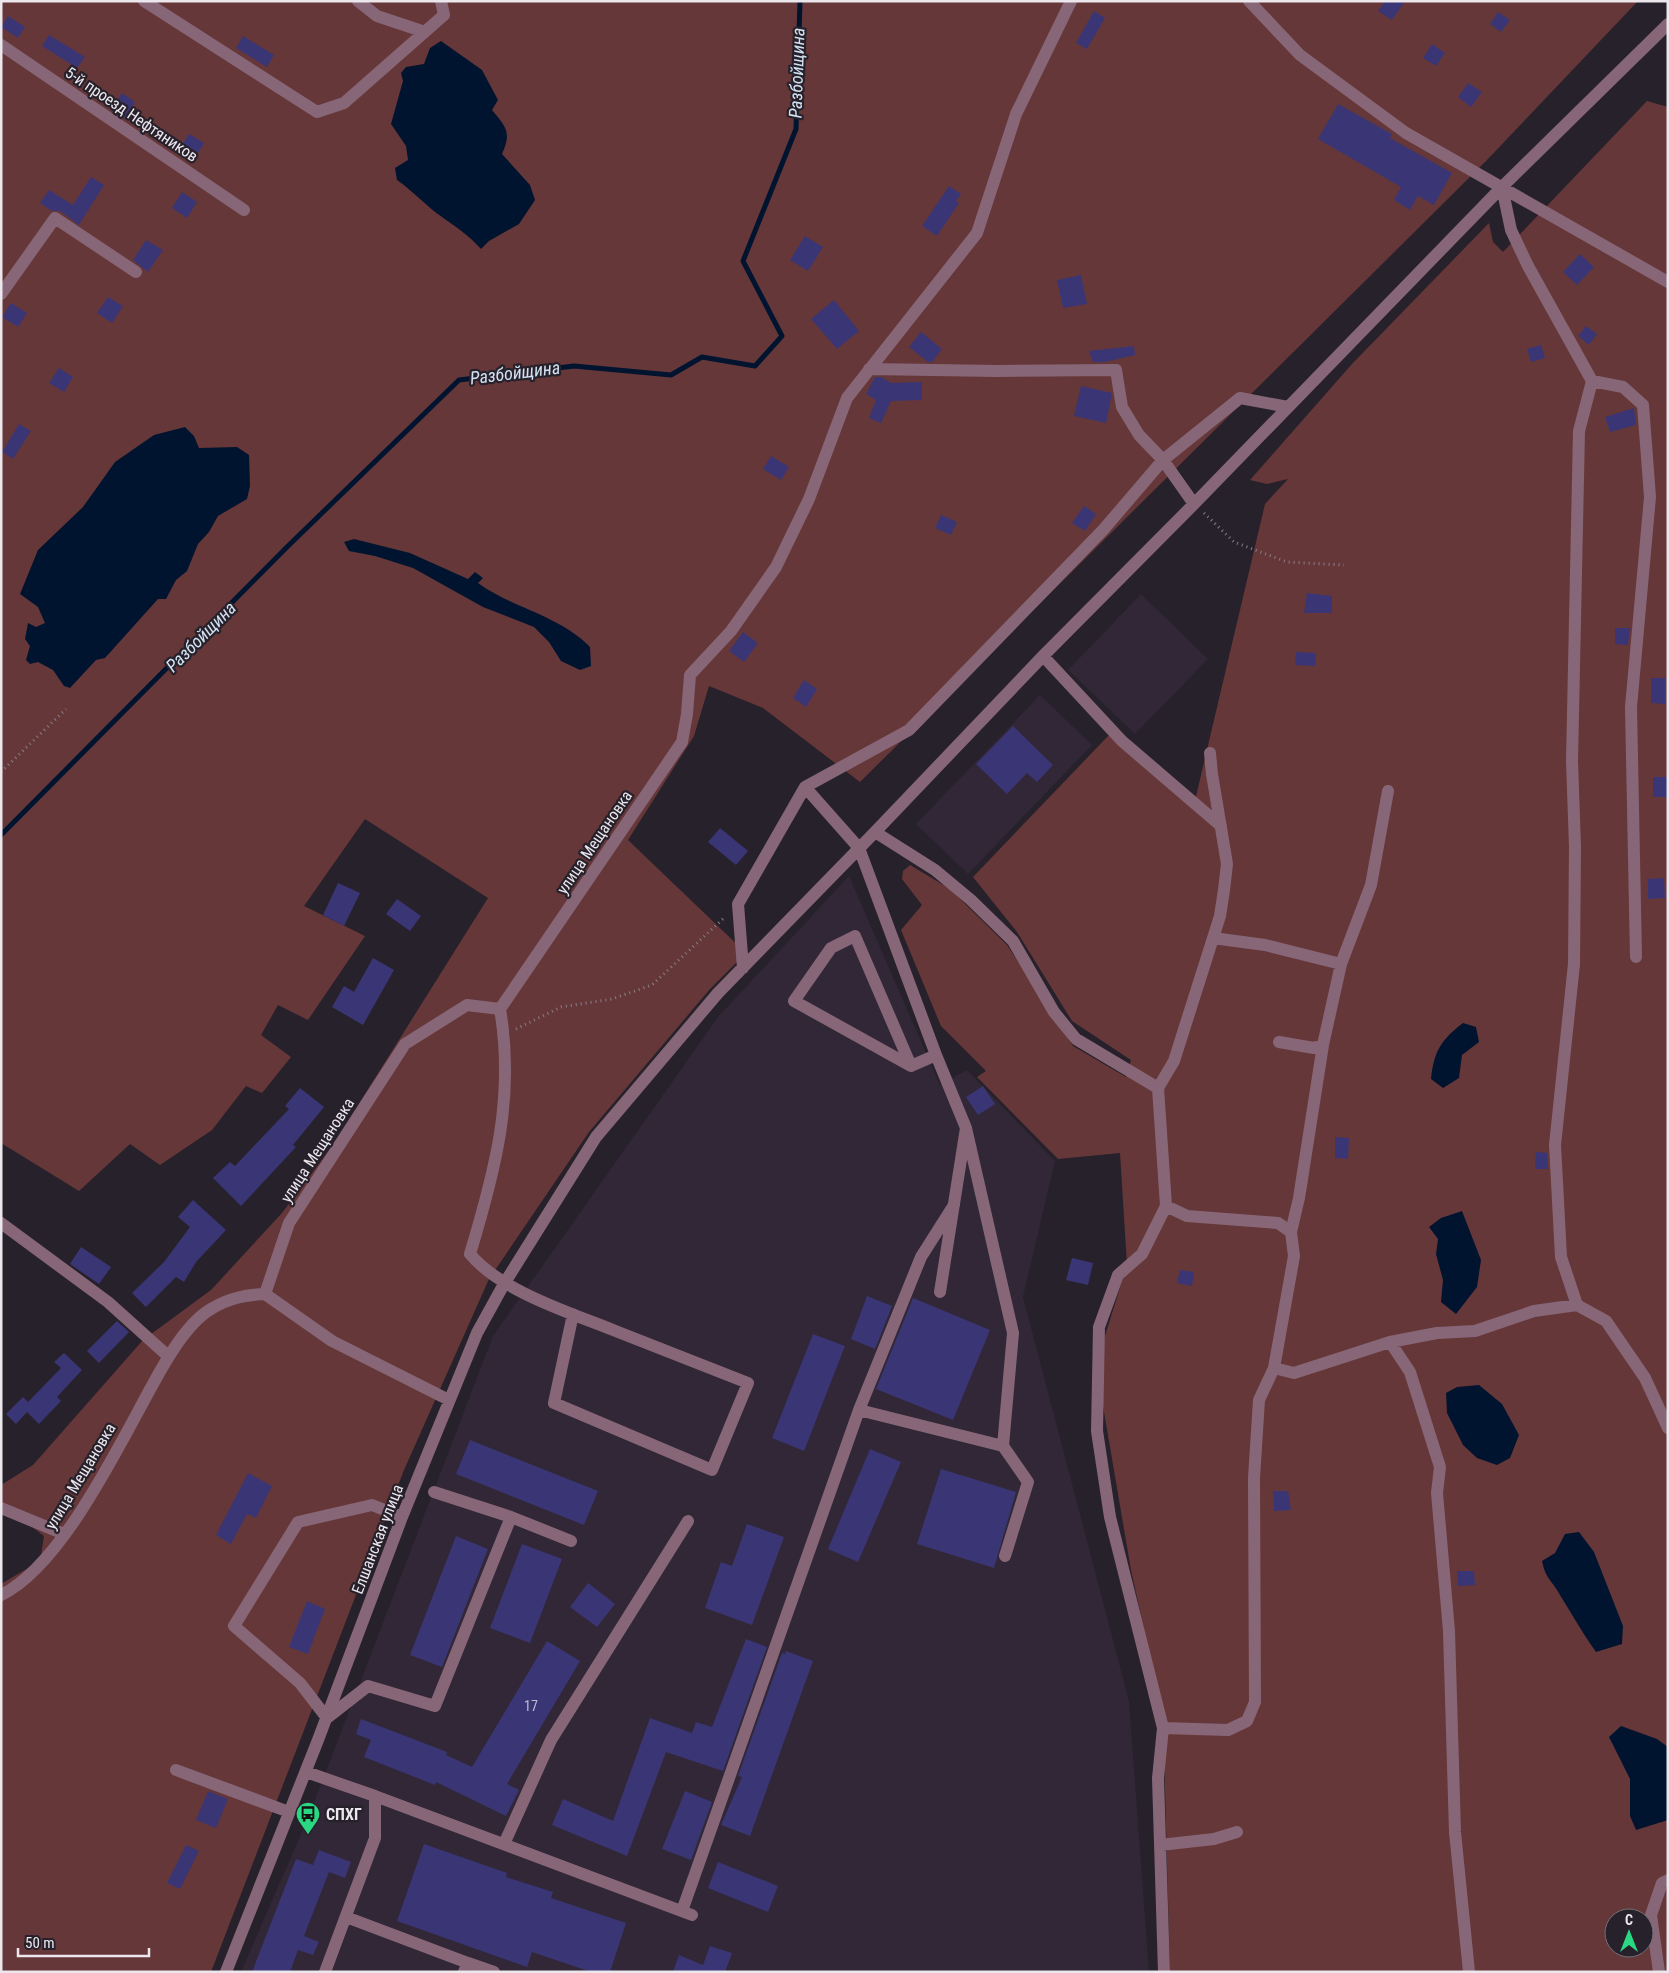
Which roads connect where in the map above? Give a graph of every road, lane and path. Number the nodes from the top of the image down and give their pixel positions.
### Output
1 (144, 1) edge
2 (358, 1) edge
3 (441, 1) edge
4 (1071, 1) edge
5 (1249, 1) edge
6 (1668, 24) edge
7 (425, 32) junction
8 (1, 45) edge
9 (1502, 187) junction
10 (244, 210) dead end
11 (136, 272) dead end
12 (1668, 282) edge
13 (1, 294) edge
14 (869, 369) junction
15 (1592, 381) junction
16 (1288, 407) junction
17 (1163, 460) junction
18 (1194, 504) junction
19 (1344, 564) dead end
20 (1043, 656) junction
21 (66, 709) dead end
22 (1210, 754) dead end
23 (1, 772) edge
24 (805, 787) junction
25 (1388, 791) dead end
26 (1221, 826) junction
27 (875, 832) junction
28 (859, 848) junction
29 (738, 904) junction
30 (1213, 938) junction
31 (1636, 957) dead end
32 (1341, 964) junction
33 (743, 968) junction
34 (500, 1009) junction
35 (504, 1034) junction
36 (1279, 1042) dead end
37 (1323, 1045) junction
38 (936, 1055) junction
39 (911, 1066) junction
40 (1158, 1088) junction
41 (966, 1128) junction
42 (954, 1205) junction
43 (1166, 1206) junction
44 (1, 1223) edge
45 (1291, 1232) junction
46 (504, 1284) junction
47 (940, 1292) dead end
48 (265, 1294) junction
49 (1577, 1305) junction
50 (574, 1314) junction
51 (1390, 1342) junction
52 (168, 1356) junction
53 (1274, 1368) junction
54 (449, 1400) junction
55 (859, 1410) junction
56 (1668, 1428) edge
57 (1003, 1446) junction
58 (434, 1492) dead end
59 (1, 1508) edge
60 (511, 1517) junction
61 (402, 1518) junction
62 (688, 1521) dead end
63 (64, 1534) junction
64 (571, 1541) dead end
65 (1005, 1556) dead end
66 (1, 1595) edge
67 (327, 1718) junction
68 (1163, 1728) junction
69 (176, 1770) dead end
70 (306, 1772) junction
71 (375, 1796) junction
72 (289, 1812) junction
73 (1237, 1832) dead end
74 (504, 1844) junction
75 (1160, 1845) junction
76 (1668, 1880) edge
77 (346, 1917) junction
78 (466, 1967) edge
79 (226, 1972) edge
80 (326, 1972) edge
81 (494, 1972) edge
82 (1164, 1972) edge
83 (1469, 1972) edge
84 (1658, 1972) edge

1 - 7 street
2 - 7 street
3 - 7 street
4 - 14 street
5 - 9 street
6 - 9 street, Елшанская улица
8 - 10 street, 5-й проезд Нефтяников
9 - 12 street
9 - 15 street
9 - 16 street, Елшанская улица
11 - 13 street
14 - 17 street
14 - 34 street, улица Мещановка
15 - 31 street
15 - 49 street
16 - 17 street
16 - 18 street, Елшанская улица
17 - 18 street
17 - 24 street
18 - 19 path
18 - 20 street, Елшанская улица
20 - 26 street
20 - 27 street, Елшанская улица
21 - 23 path
22 - 26 street
24 - 28 street
24 - 29 street
25 - 32 street
26 - 30 street
27 - 28 street, Елшанская улица
27 - 40 street
28 - 33 street, Елшанская улица
28 - 38 street
29 - 33 street
29 - 35 path
30 - 32 street
30 - 40 street
32 - 37 street
33 - 46 street, Елшанская улица
34 - 35 street
34 - 48 street, улица Мещановка
35 - 46 street
36 - 37 street
37 - 45 street
38 - 39 street
38 - 41 street
39 - 39 street
40 - 43 street
41 - 42 street
41 - 57 street
42 - 47 street
42 - 55 street
43 - 45 street
43 - 68 street
44 - 52 street
45 - 53 street
46 - 50 street
46 - 54 street, Елшанская улица
48 - 52 street, улица Мещановка
48 - 54 street
49 - 51 street
49 - 56 street
50 - 50 street
51 - 53 street
51 - 83 street
52 - 63 street, улица Мещановка
53 - 68 street
54 - 61 street, Елшанская улица
55 - 57 street
55 - 74 street
57 - 65 street
58 - 60 street
59 - 63 street
60 - 64 street
60 - 67 street
61 - 67 street, Елшанская улица
61 - 67 street
62 - 74 street
63 - 66 street, улица Мещановка
67 - 70 street, Елшанская улица
68 - 75 street
69 - 72 street
70 - 71 street
70 - 72 street, Елшанская улица
71 - 74 street
71 - 77 street
72 - 79 street, Елшанская улица
73 - 75 street
75 - 82 street
76 - 84 street
77 - 78 street
77 - 80 street
78 - 81 street

